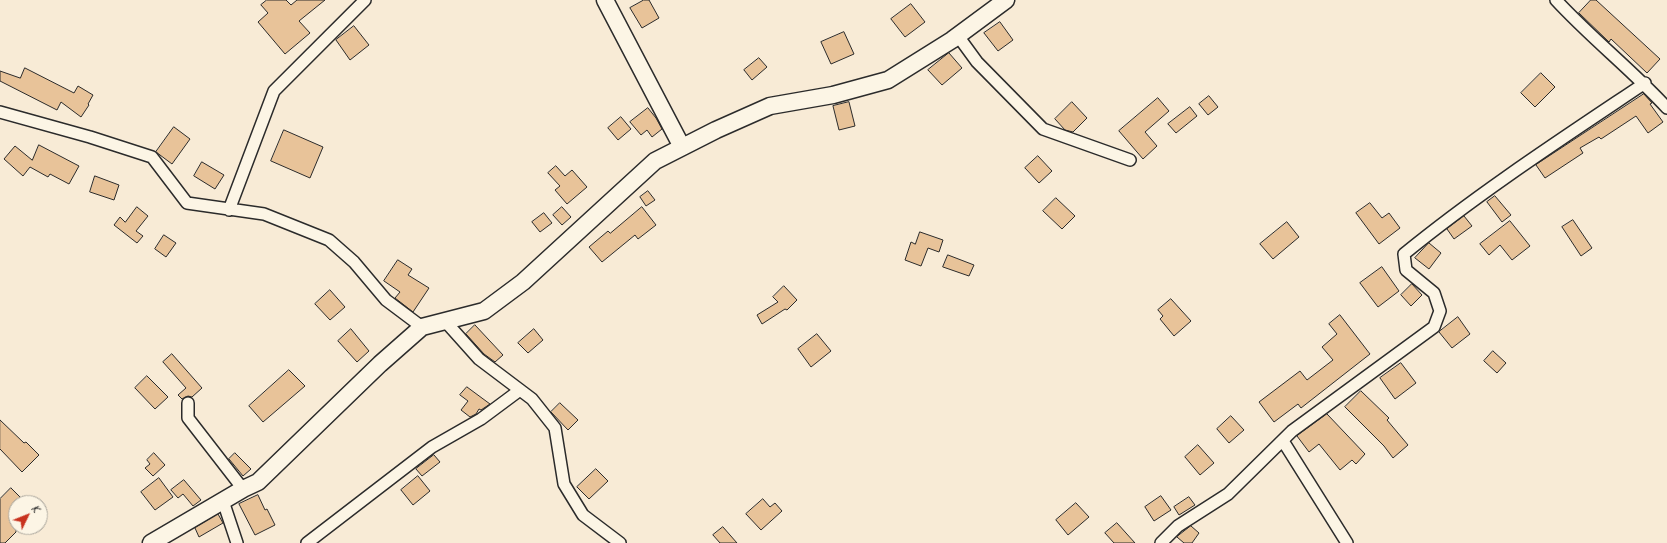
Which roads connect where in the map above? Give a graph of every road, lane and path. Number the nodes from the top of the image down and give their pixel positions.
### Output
1 (365, 0) edge
2 (606, 0) edge
3 (1006, 0) edge
4 (1556, 0) edge
5 (958, 36) junction
6 (1645, 83) junction
7 (1667, 108) edge
8 (0, 112) edge
9 (682, 147) junction
10 (1130, 160) dead end
11 (229, 210) junction
12 (445, 321) junction
13 (422, 327) junction
14 (520, 390) junction
15 (188, 403) dead end
16 (1283, 441) junction
17 (243, 489) junction
18 (223, 501) junction
19 (151, 543) edge
20 (237, 543) edge
21 (307, 543) edge
22 (620, 543) edge
23 (1161, 543) edge
24 (1347, 543) edge

1 - 11 street
2 - 9 street
3 - 5 street
4 - 6 street
5 - 9 street
5 - 10 street
6 - 7 street
6 - 16 street
8 - 11 street
9 - 12 street
11 - 13 street
12 - 13 street
12 - 14 street
13 - 17 street
14 - 21 street
14 - 22 street
15 - 17 street
16 - 23 street
16 - 24 street
17 - 18 street
18 - 19 street
18 - 20 street

